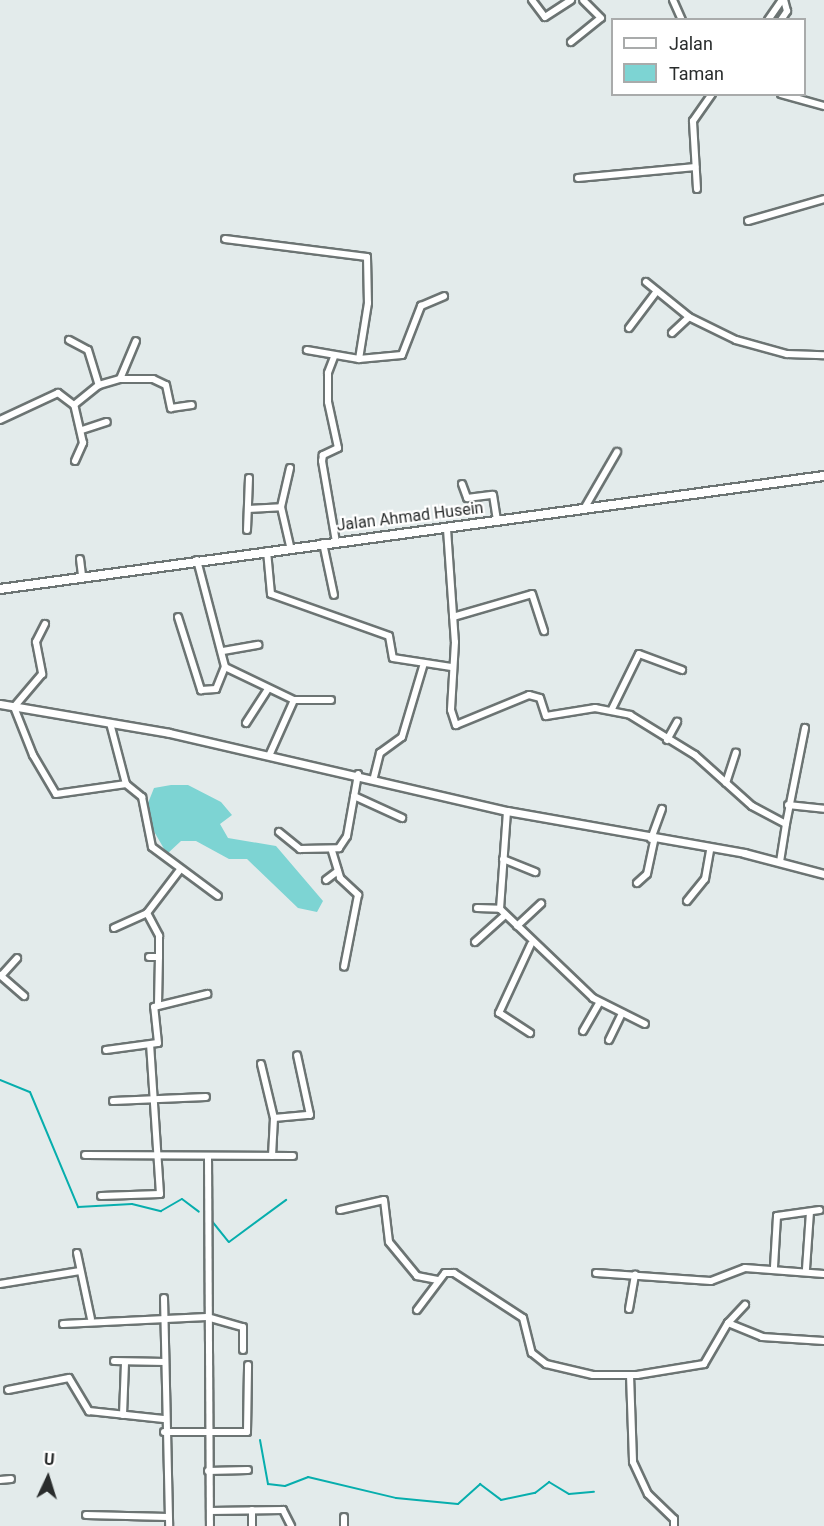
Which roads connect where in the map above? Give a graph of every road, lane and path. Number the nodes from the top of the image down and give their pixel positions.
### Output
1 (532, 0) edge
2 (571, 0) edge
3 (583, 0) edge
4 (673, 0) edge
5 (783, 0) edge
6 (681, 18) edge
7 (770, 18) edge
8 (782, 18) edge
9 (571, 42) dead end
10 (710, 96) edge
11 (789, 96) edge
12 (824, 106) edge
13 (695, 166) junction
14 (578, 178) dead end
15 (697, 189) dead end
16 (824, 199) edge
17 (748, 221) dead end
18 (225, 239) dead end
19 (646, 282) dead end
20 (657, 291) junction
21 (444, 296) dead end
22 (689, 317) junction
23 (629, 328) dead end
24 (672, 333) dead end
25 (69, 340) dead end
26 (135, 341) dead end
27 (307, 350) dead end
28 (824, 355) edge
29 (334, 357) junction
30 (359, 359) junction
31 (120, 379) junction
32 (99, 386) junction
33 (74, 405) junction
34 (192, 405) dead end
35 (0, 420) edge
36 (107, 422) dead end
37 (82, 430) junction
38 (617, 452) dead end
39 (75, 461) dead end
40 (290, 468) dead end
41 (824, 476) edge
42 (249, 478) dead end
43 (462, 484) dead end
44 (281, 507) junction
45 (248, 509) junction
46 (584, 509) junction
47 (497, 521) junction
48 (447, 529) junction
49 (247, 530) dead end
50 (336, 542) junction
51 (323, 543) junction
52 (290, 546) junction
53 (267, 549) junction
54 (80, 559) dead end
55 (196, 560) junction
56 (82, 576) junction
57 (0, 589) edge
58 (334, 595) dead end
59 (178, 617) dead end
60 (453, 617) junction
61 (45, 624) dead end
62 (544, 631) dead end
63 (258, 645) dead end
64 (223, 651) junction
65 (424, 663) junction
66 (451, 667) junction
67 (225, 668) junction
68 (682, 670) dead end
69 (268, 689) junction
70 (294, 700) junction
71 (331, 700) dead end
72 (0, 704) edge
73 (14, 707) junction
74 (612, 710) junction
75 (677, 722) dead end
76 (110, 723) junction
77 (246, 723) dead end
78 (805, 728) dead end
79 (667, 740) junction
80 (736, 753) dead end
81 (269, 756) junction
82 (358, 774) junction
83 (374, 777) junction
84 (726, 783) junction
85 (126, 784) junction
86 (354, 796) junction
87 (788, 805) junction
88 (662, 809) dead end
89 (824, 809) edge
90 (507, 811) junction
91 (402, 818) dead end
92 (786, 824) junction
93 (279, 832) dead end
94 (653, 839) junction
95 (710, 850) junction
96 (332, 851) junction
97 (503, 860) junction
98 (780, 862) junction
99 (179, 871) junction
100 (338, 871) junction
101 (535, 872) dead end
102 (824, 874) edge
103 (326, 880) dead end
104 (638, 883) dead end
105 (218, 896) dead end
106 (687, 901) dead end
107 (541, 904) dead end
108 (477, 908) dead end
109 (500, 909) junction
110 (147, 913) junction
111 (504, 916) junction
112 (517, 926) junction
113 (114, 928) dead end
114 (475, 942) dead end
115 (531, 944) junction
116 (149, 957) dead end
117 (159, 957) junction
118 (17, 958) dead end
119 (344, 968) dead end
120 (0, 975) edge
121 (207, 994) dead end
122 (24, 996) dead end
123 (599, 1003) junction
124 (158, 1004) junction
125 (622, 1013) junction
126 (645, 1024) dead end
127 (583, 1031) dead end
128 (530, 1033) dead end
129 (609, 1040) dead end
130 (150, 1046) junction
131 (106, 1050) dead end
132 (297, 1055) dead end
133 (261, 1064) dead end
134 (157, 1096) junction
135 (206, 1097) dead end
136 (113, 1101) dead end
137 (274, 1118) junction
138 (85, 1155) dead end
139 (160, 1156) junction
140 (208, 1156) junction
141 (272, 1156) junction
142 (293, 1156) dead end
143 (101, 1196) dead end
144 (340, 1210) dead end
145 (820, 1210) dead end
146 (810, 1212) junction
147 (77, 1253) dead end
148 (774, 1267) junction
149 (806, 1269) junction
150 (80, 1271) junction
151 (596, 1273) dead end
152 (824, 1274) edge
153 (635, 1275) junction
154 (438, 1280) junction
155 (0, 1284) edge
156 (164, 1298) dead end
157 (745, 1305) dead end
158 (629, 1309) dead end
159 (417, 1310) dead end
160 (207, 1317) junction
161 (91, 1319) junction
162 (165, 1319) junction
163 (728, 1323) junction
164 (63, 1324) dead end
165 (824, 1341) edge
166 (243, 1350) dead end
167 (114, 1361) dead end
168 (125, 1362) junction
169 (165, 1362) junction
170 (248, 1365) dead end
171 (630, 1375) junction
172 (8, 1390) dead end
173 (123, 1415) junction
174 (164, 1419) junction
175 (164, 1432) junction
176 (207, 1432) junction
177 (248, 1470) dead end
178 (208, 1471) junction
179 (11, 1479) dead end
180 (0, 1480) edge
181 (252, 1510) junction
182 (210, 1511) junction
183 (86, 1515) dead end
184 (344, 1516) dead end
185 (120, 1517) junction
186 (168, 1517) junction
187 (121, 1526) edge
188 (169, 1526) edge
189 (210, 1526) edge
190 (252, 1526) edge
191 (291, 1526) edge
192 (344, 1526) edge
193 (674, 1526) edge

1 - 2 street
3 - 9 street
4 - 6 street
5 - 7 street
5 - 8 street
10 - 13 street
11 - 12 street
13 - 14 street
13 - 15 street
16 - 17 street
18 - 30 street
19 - 20 street
20 - 22 street
20 - 23 street
21 - 30 street
22 - 24 street
22 - 28 street
25 - 32 street
26 - 31 street
27 - 29 street
29 - 30 street
29 - 50 street
31 - 32 street
31 - 34 street
32 - 33 street
33 - 35 street
33 - 37 street
36 - 37 street
37 - 39 street
38 - 46 street
40 - 44 street
41 - 46 main road, Jalan Ahmad Husein
42 - 45 street
43 - 47 street
44 - 45 street
44 - 52 street
45 - 49 street
46 - 47 main road, Jalan Ahmad Husein
47 - 48 main road, Jalan Ahmad Husein
48 - 50 main road, Jalan Ahmad Husein
48 - 60 street
50 - 51 main road, Jalan Ahmad Husein
51 - 52 main road, Jalan Ahmad Husein
51 - 58 street
52 - 53 main road, Jalan Ahmad Husein
53 - 55 main road, Jalan Ahmad Husein
53 - 65 street
54 - 56 street
55 - 56 main road, Jalan Ahmad Husein
55 - 64 street
56 - 57 main road, Jalan Ahmad Husein
59 - 67 street
60 - 62 street
60 - 66 street
61 - 73 street
63 - 64 street
64 - 67 street
65 - 66 street
65 - 83 street
66 - 74 street
67 - 69 street
68 - 74 street
69 - 70 street
69 - 77 street
70 - 71 street
70 - 81 street
72 - 73 street
73 - 76 street
73 - 85 street
74 - 79 street
75 - 79 street
76 - 81 street
76 - 85 street
78 - 87 street
79 - 84 street
80 - 84 street
81 - 82 street
82 - 83 street
82 - 86 street
83 - 90 street
84 - 92 street
85 - 99 street
86 - 91 street
86 - 96 street
87 - 89 street
87 - 92 street
88 - 94 street
90 - 94 street
90 - 97 street
92 - 98 street
93 - 96 street
94 - 95 street
94 - 104 street
95 - 98 street
95 - 106 street
96 - 100 street
97 - 101 street
97 - 109 street
98 - 102 street
99 - 105 street
99 - 110 street
100 - 103 street
100 - 119 street
107 - 112 street
108 - 109 street
109 - 111 street
110 - 113 street
110 - 117 street
111 - 112 street
111 - 114 street
112 - 115 street
115 - 123 street
115 - 128 street
116 - 117 street
117 - 124 street
118 - 120 street
120 - 122 street
121 - 124 street
123 - 125 street
123 - 127 street
124 - 130 street
125 - 126 street
125 - 129 street
130 - 131 street
130 - 134 street
132 - 137 street
133 - 137 street
134 - 135 street
134 - 136 street
134 - 139 street
137 - 141 street
138 - 139 street
139 - 140 street
139 - 143 street
140 - 141 street
140 - 160 street
141 - 142 street
144 - 154 street
145 - 146 street
146 - 148 street
146 - 149 street
147 - 150 street
148 - 149 street
148 - 153 street
149 - 152 street
150 - 155 street
150 - 161 street
151 - 153 street
153 - 158 street
154 - 159 street
154 - 171 street
156 - 162 street
157 - 163 street
160 - 162 street
160 - 166 street
160 - 176 street
161 - 162 street
161 - 164 street
162 - 169 street
163 - 165 street
163 - 171 street
167 - 168 street
168 - 169 street
168 - 173 street
169 - 174 street
170 - 176 street
171 - 193 street
172 - 173 street
173 - 174 street
174 - 175 street
175 - 176 street
175 - 186 street
176 - 178 street
177 - 178 street
178 - 182 street
179 - 180 street
181 - 182 street
181 - 190 street
181 - 191 street
182 - 189 street
183 - 185 street
184 - 192 street
185 - 186 street
185 - 187 street
186 - 188 street

